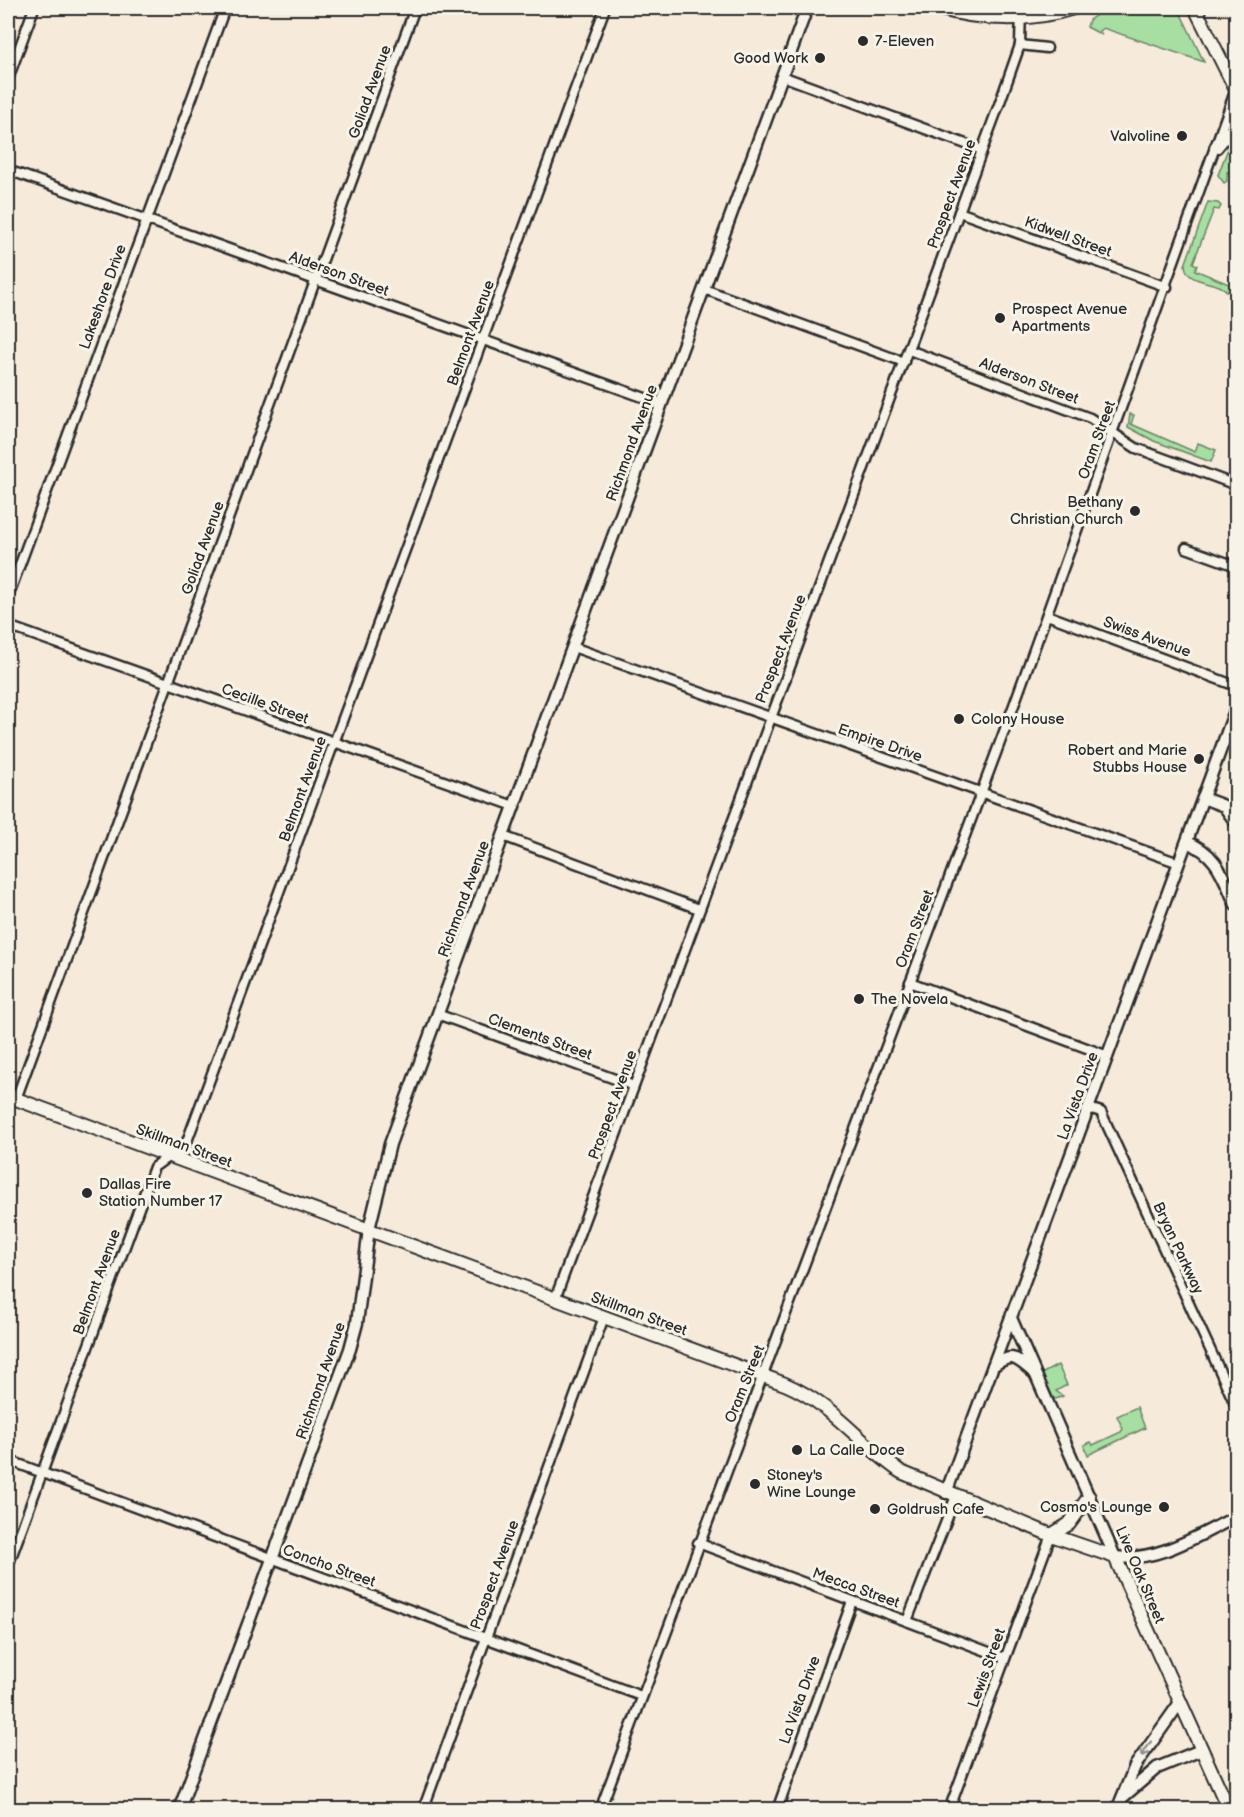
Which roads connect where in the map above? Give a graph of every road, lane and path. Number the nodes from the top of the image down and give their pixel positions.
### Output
1 (34, 8) edge
2 (225, 8) edge
3 (415, 8) edge
4 (606, 8) edge
5 (807, 8) edge
6 (938, 8) edge
7 (1074, 8) edge
8 (1195, 8) edge
9 (1021, 13) edge
10 (1020, 45) junction
11 (1047, 48) dead end
12 (782, 76) junction
13 (8, 79) edge
14 (1236, 90) edge
15 (1236, 129) edge
16 (1216, 147) junction
17 (982, 150) junction
18 (8, 170) edge
19 (959, 212) junction
20 (146, 219) junction
21 (316, 280) junction
22 (1167, 287) junction
23 (704, 289) junction
24 (482, 341) junction
25 (909, 350) junction
26 (904, 362) junction
27 (662, 404) junction
28 (1114, 434) junction
29 (1236, 485) edge
30 (1186, 548) dead end
31 (1236, 566) edge
32 (8, 597) edge
33 (1047, 615) junction
34 (8, 626) edge
35 (573, 647) junction
36 (167, 684) junction
37 (1236, 686) edge
38 (1236, 708) edge
39 (770, 718) junction
40 (334, 743) junction
41 (981, 792) junction
42 (1203, 798) junction
43 (514, 806) junction
44 (1236, 823) edge
45 (503, 836) junction
46 (1187, 842) junction
47 (1179, 863) junction
48 (1236, 905) edge
49 (699, 909) junction
50 (910, 982) junction
51 (437, 1014) junction
52 (1108, 1056) junction
53 (634, 1086) junction
54 (12, 1097) edge
55 (1089, 1108) junction
56 (170, 1156) junction
57 (369, 1229) junction
58 (555, 1299) junction
59 (604, 1317) junction
60 (1011, 1318) junction
61 (993, 1366) junction
62 (1034, 1373) junction
63 (761, 1375) junction
64 (1236, 1406) edge
65 (8, 1460) edge
66 (42, 1473) junction
67 (951, 1494) junction
68 (1089, 1497) junction
69 (1236, 1517) edge
70 (1051, 1535) junction
71 (698, 1543) junction
72 (1115, 1557) junction
73 (272, 1559) junction
74 (8, 1566) edge
75 (852, 1600) junction
76 (908, 1621) junction
77 (486, 1639) junction
78 (1005, 1658) junction
79 (641, 1696) junction
80 (1179, 1704) junction
81 (1201, 1750) junction
82 (1119, 1804) edge
83 (179, 1809) edge
84 (423, 1809) edge
85 (600, 1809) edge
86 (777, 1809) edge
87 (949, 1809) edge
88 (1229, 1809) edge

1 - 13 street
2 - 20 street, Lakeshore Drive
3 - 21 street, Goliad Avenue
4 - 24 street, Belmont Avenue
5 - 12 street, Richmond Avenue
6 - 9 main road
7 - 9 main road
8 - 14 main road
9 - 10 street, Prospect Avenue
10 - 11 street
10 - 17 street, Prospect Avenue
12 - 17 street
12 - 23 street, Richmond Avenue
14 - 16 street, Oram Street
15 - 16 main road
16 - 22 street, Oram Street
17 - 19 street, Prospect Avenue
18 - 20 street, Alderson Street
19 - 22 street, Kidwell Street
19 - 25 street, Prospect Avenue
20 - 21 street, Alderson Street
20 - 32 street, Lakeshore Drive
21 - 24 street, Alderson Street
21 - 36 street, Goliad Avenue
22 - 28 street, Oram Street
23 - 26 street
23 - 27 street, Richmond Avenue
24 - 27 street, Alderson Street
24 - 40 street, Belmont Avenue
25 - 26 street, Prospect Avenue
25 - 28 street, Alderson Street
26 - 39 street, Prospect Avenue
27 - 35 street, Richmond Avenue
28 - 29 street, Alderson Street
28 - 33 street, Oram Street
30 - 31 street
33 - 37 street, Swiss Avenue
33 - 41 street, Oram Street
34 - 36 street, Cecille Street
35 - 39 street, Empire Drive
35 - 43 street, Richmond Avenue
36 - 40 street, Cecille Street
36 - 54 street, Goliad Avenue
38 - 42 street, La Vista Drive
39 - 41 street, Empire Drive
39 - 49 street, Prospect Avenue
40 - 43 street, Cecille Street
40 - 56 street, Belmont Avenue
41 - 47 street, Empire Drive
41 - 50 street, Oram Street
42 - 44 street
42 - 46 street, La Vista Drive
43 - 45 street, Richmond Avenue
45 - 49 street
45 - 51 street, Richmond Avenue
46 - 47 street, La Vista Drive
46 - 48 street
47 - 52 street, La Vista Drive
49 - 53 street, Prospect Avenue
50 - 52 street
50 - 63 street, Oram Street
51 - 53 street, Clements Street
51 - 57 street, Richmond Avenue
52 - 55 street, La Vista Drive
53 - 58 street, Prospect Avenue
54 - 56 main road, Skillman Street
55 - 60 street, La Vista Drive
55 - 64 street, Bryan Parkway
56 - 57 main road, Skillman Street
56 - 66 street, Belmont Avenue
57 - 58 main road, Skillman Street
57 - 73 street, Richmond Avenue
58 - 59 main road, Skillman Street
59 - 63 main road, Skillman Street
59 - 77 street, Prospect Avenue
60 - 61 street, La Vista Drive
60 - 62 street, Live Oak Street
61 - 62 street
61 - 67 street, La Vista Drive
62 - 68 street, Live Oak Street
63 - 67 main road, Skillman Street
63 - 71 street, Oram Street
65 - 66 street, Concho Street
66 - 73 street, Concho Street
66 - 74 street, Belmont Avenue
67 - 70 main road, Skillman Street
67 - 76 street, La Vista Drive
68 - 70 main road
68 - 72 street, Live Oak Street
69 - 72 street, Skillman Street
70 - 72 main road, Skillman Street
70 - 78 street, Lewis Street
71 - 75 street, Mecca Street
71 - 79 street, Oram Street
72 - 80 main road, Live Oak Street
73 - 77 street, Concho Street
73 - 83 street, Richmond Avenue
75 - 76 street, Mecca Street
75 - 86 street, La Vista Drive
76 - 78 street, Mecca Street
77 - 79 street, Concho Street
77 - 84 street, Prospect Avenue
78 - 87 street, Lewis Street
79 - 85 street, Oram Street
80 - 81 main road, Live Oak Street
80 -> 82 street
81 - 82 street
81 - 88 main road, Live Oak Street

